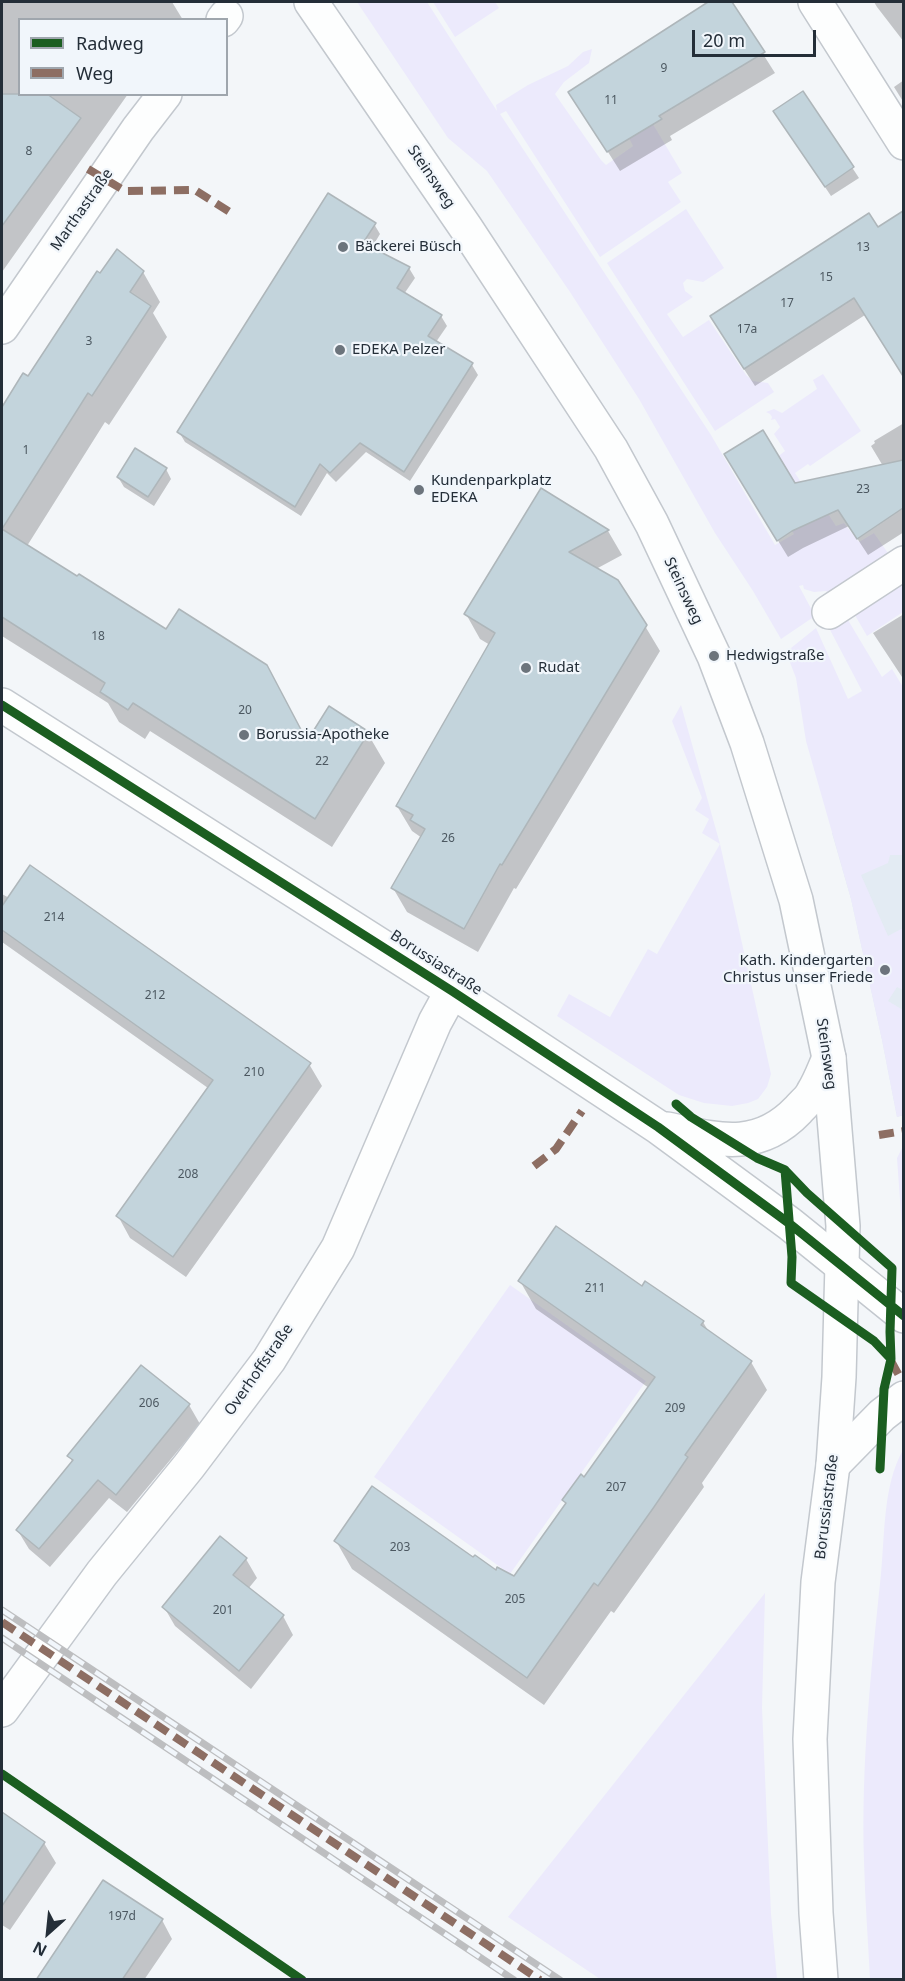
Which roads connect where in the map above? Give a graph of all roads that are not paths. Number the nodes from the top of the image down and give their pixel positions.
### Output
1 (311, 2) edge
2 (815, 2) edge
3 (163, 96) edge
4 (903, 143) edge
5 (2, 327) edge
6 (903, 563) edge
7 (829, 612) dead end
8 (2, 705) edge
9 (452, 991) junction
10 (829, 1058) junction
11 (658, 1127) junction
12 (842, 1265) junction
13 (903, 1316) edge
14 (903, 1398) edge
15 (833, 1465) junction
16 (2, 1710) edge
17 (821, 1980) edge

1 - 10 street, Steinsweg
2 - 4 street
3 - 5 street, Marthastraße
6 - 7 street
8 - 9 street, Borussiastraße
9 - 11 street, Borussiastraße
9 - 16 street, Overhoffstraße
10 - 11 street, Borussiastraße
10 - 12 street, Steinsweg
11 - 12 street, Borussiastraße
12 - 13 street
12 - 15 street, Borussiastraße
14 - 15 street
15 - 17 street, Borussiastraße

